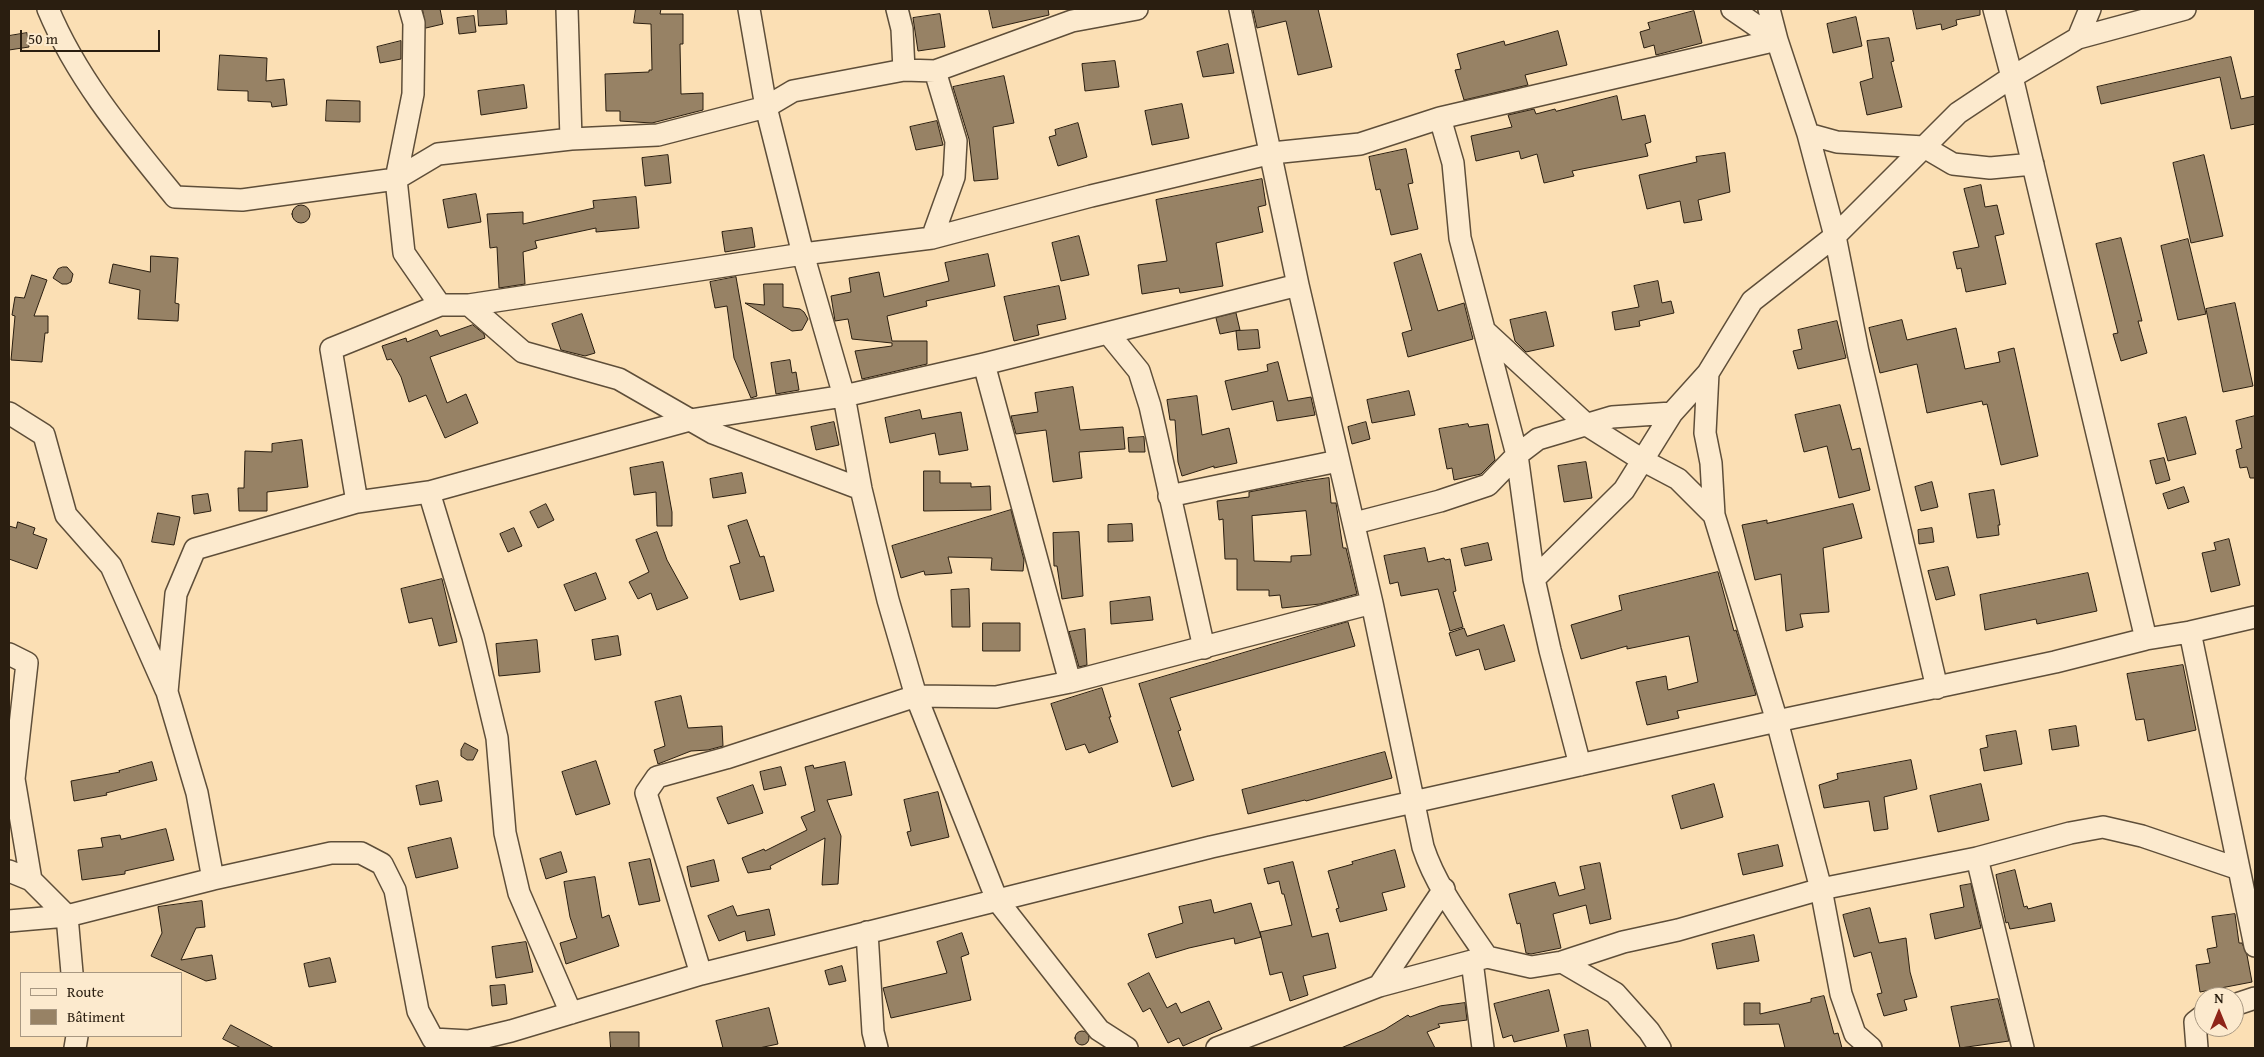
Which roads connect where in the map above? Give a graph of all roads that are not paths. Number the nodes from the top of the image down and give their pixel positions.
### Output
1 (48, 9) edge
2 (410, 9) edge
3 (567, 9) edge
4 (749, 9) edge
5 (897, 9) edge
6 (1137, 9) edge
7 (1240, 9) edge
8 (1732, 9) edge
9 (1769, 9) edge
10 (1994, 9) edge
11 (2090, 9) edge
12 (2185, 9) edge
13 (1071, 15) edge
14 (2078, 38) junction
15 (1777, 40) junction
16 (904, 70) junction
17 (935, 71) junction
18 (2012, 77) junction
19 (766, 108) junction
20 (1440, 118) junction
21 (1808, 134) junction
22 (571, 139) junction
23 (1924, 147) junction
24 (1272, 153) junction
25 (2033, 164) junction
26 (396, 179) junction
27 (1835, 236) junction
28 (932, 238) junction
29 (803, 254) junction
30 (1298, 285) junction
31 (440, 305) junction
32 (469, 305) junction
33 (1485, 331) junction
34 (1108, 333) junction
35 (984, 364) junction
36 (1708, 373) junction
37 (844, 396) junction
38 (9, 413) edge
39 (1672, 413) junction
40 (690, 420) junction
41 (1587, 425) junction
42 (1517, 455) junction
43 (1338, 461) junction
44 (1644, 461) junction
45 (861, 489) junction
46 (429, 492) junction
47 (1169, 496) junction
48 (356, 502) junction
49 (1714, 516) junction
50 (1354, 523) junction
51 (1534, 579) junction
52 (1372, 603) junction
53 (2255, 617) edge
54 (2190, 632) junction
55 (2146, 639) junction
56 (1204, 648) junction
57 (9, 654) edge
58 (1070, 682) junction
59 (1937, 688) junction
60 (167, 692) junction
61 (916, 696) junction
62 (1777, 721) junction
63 (1580, 765) junction
64 (1413, 802) junction
65 (1978, 858) junction
66 (2239, 869) junction
67 (9, 871) edge
68 (213, 879) junction
69 (30, 880) junction
70 (1444, 889) junction
71 (1821, 890) junction
72 (997, 900) junction
73 (67, 916) junction
74 (9, 921) edge
75 (867, 932) junction
76 (2255, 946) edge
77 (1480, 959) junction
78 (1562, 962) junction
79 (72, 972) edge
80 (701, 974) junction
81 (1379, 986) junction
82 (571, 1013) junction
83 (438, 1044) edge
84 (2020, 1047) edge
85 (877, 1048) edge
86 (1127, 1048) edge
87 (1217, 1048) edge
88 (1483, 1048) edge
89 (1660, 1048) edge
90 (1871, 1048) edge

1 - 26 street
2 - 26 street
3 - 22 street
4 - 19 street
5 - 16 street
6 - 13 street
7 - 24 street
8 - 15 street
9 - 15 street
10 - 18 street
11 - 14 street
12 - 14 street
13 - 17 street
14 - 18 street
15 - 20 street
15 - 21 street
16 - 17 street
16 - 19 street
17 - 28 street
18 - 23 street
18 - 25 street
19 - 22 street
19 - 29 street
20 - 24 street
20 - 33 street
21 - 23 street
21 - 27 street
22 - 26 street
23 - 25 street
23 - 27 street
24 - 28 street
24 - 30 street
25 - 55 street
26 - 31 street
27 - 36 street
27 - 59 street
28 - 29 street
29 - 32 street
29 - 37 street
30 - 34 street
30 - 43 street
31 - 32 street
31 - 48 street
32 - 40 street
33 - 41 street
33 - 42 street
34 - 35 street
34 - 47 street
35 - 37 street
35 - 58 street
36 - 39 street
36 - 49 street
37 - 40 street
37 - 45 street
38 - 60 street
39 - 41 street
39 - 44 street
40 - 45 street
40 - 46 street
41 - 42 street
41 - 44 street
42 - 50 street
42 - 51 street
43 - 47 street
43 - 50 street
44 - 49 street
44 - 51 street
45 - 61 street
46 - 48 street
46 - 82 street
47 - 56 street
48 - 60 street
49 - 62 street
50 - 52 street
51 - 63 street
52 - 56 street
52 - 64 street
53 - 54 street
54 - 55 street
54 - 66 street
55 - 59 street
56 - 58 street
57 - 69 street
58 - 61 street
59 - 62 street
60 - 68 street
61 - 72 street
61 - 80 street
62 - 63 street
62 - 71 street
63 - 64 street
64 - 70 street
64 - 72 street
65 - 66 street
65 - 71 street
65 - 84 street
66 - 76 street
67 - 69 street
68 - 73 street
68 - 83 street
69 - 73 street
70 - 77 street
70 - 81 street
71 - 78 street
71 - 90 street
72 - 75 street
72 - 86 street
73 - 74 street
73 - 79 street
75 - 80 street
75 - 85 street
77 - 78 street
77 - 81 street
77 - 88 street
78 - 89 street
80 - 82 street
81 - 87 street
82 - 83 street

